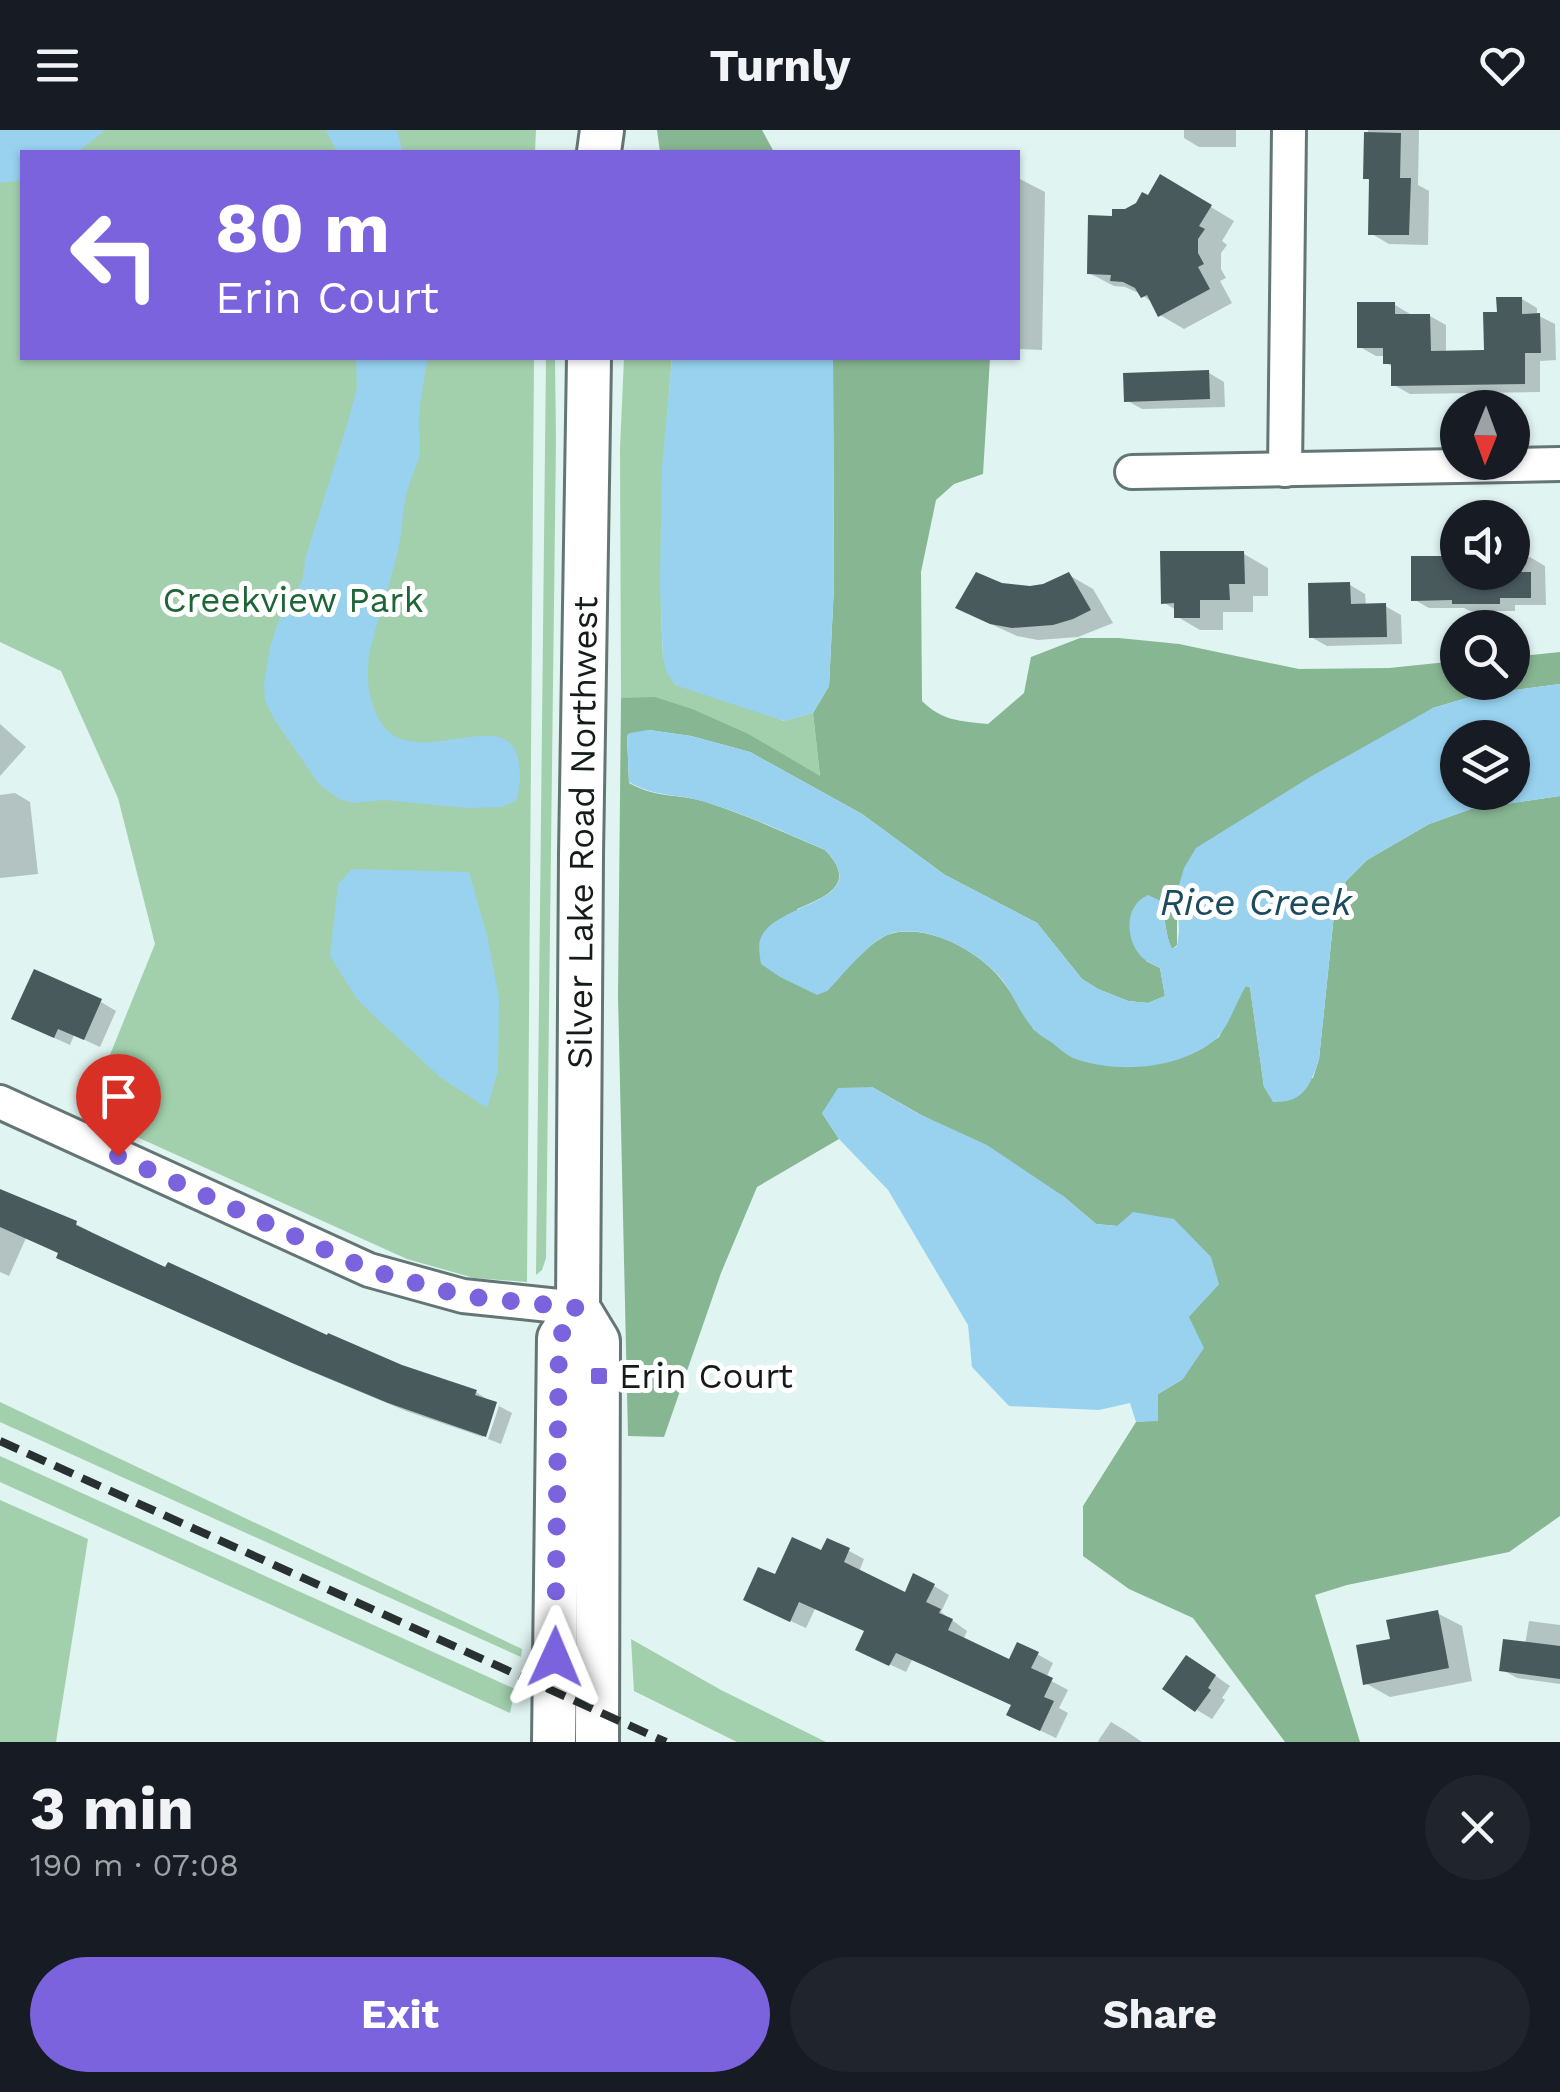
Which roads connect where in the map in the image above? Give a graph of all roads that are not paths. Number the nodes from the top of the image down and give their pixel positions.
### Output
1 (1289, 130) edge
2 (588, 360) edge
3 (1560, 464) edge
4 (1285, 470) junction
5 (1132, 472) dead end
6 (0, 1102) edge
7 (578, 1308) junction
8 (554, 1742) edge
9 (596, 1742) edge

1 - 4 street
2 - 7 main road, Silver Lake Road Northwest
3 - 4 street
4 - 5 street
6 - 7 street
7 - 8 main road, Silver Lake Road Northwest
7 - 9 main road, Silver Lake Road Northwest

